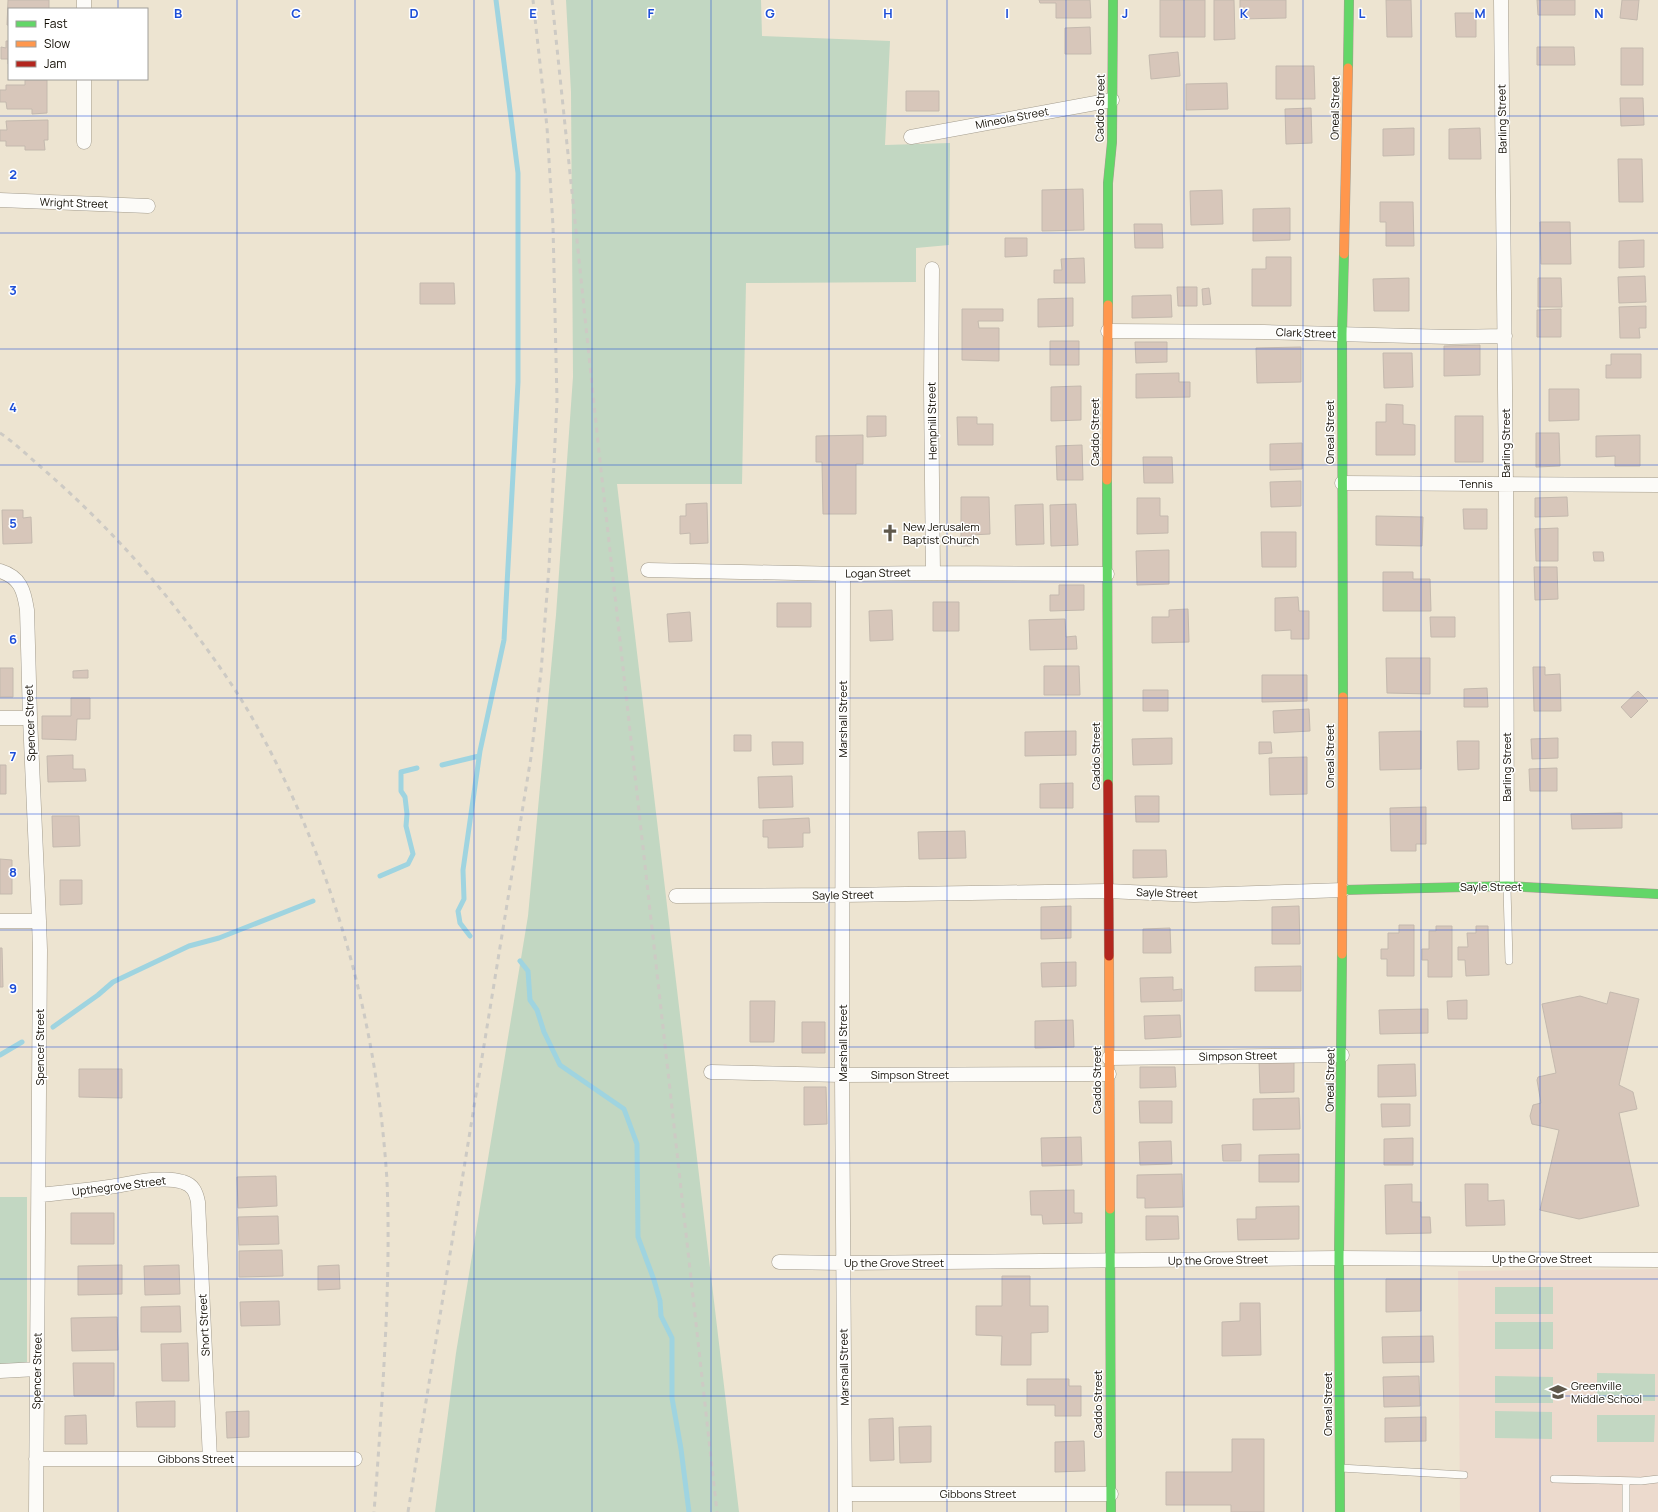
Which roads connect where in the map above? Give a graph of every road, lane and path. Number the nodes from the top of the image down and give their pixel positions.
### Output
1 (1113, 0) edge
2 (1349, 0) edge
3 (1501, 0) edge
4 (84, 80) edge
5 (1112, 100) junction
6 (911, 137) dead end
7 (84, 142) dead end
8 (0, 200) edge
9 (148, 206) dead end
10 (932, 269) dead end
11 (1108, 332) junction
12 (1342, 334) junction
13 (1505, 336) junction
14 (1342, 483) junction
15 (1506, 485) junction
16 (1658, 485) edge
17 (648, 570) dead end
18 (0, 571) edge
19 (933, 572) junction
20 (843, 574) junction
21 (1107, 574) junction
22 (0, 718) edge
23 (30, 718) junction
24 (1507, 886) junction
25 (1343, 890) junction
26 (1108, 891) junction
27 (1658, 894) edge
28 (843, 895) junction
29 (676, 896) dead end
30 (0, 921) edge
31 (39, 921) junction
32 (1509, 961) dead end
33 (1342, 1055) junction
34 (1109, 1058) junction
35 (711, 1072) dead end
36 (1109, 1074) junction
37 (842, 1075) junction
38 (196, 1191) joint
39 (39, 1195) junction
40 (1340, 1258) junction
41 (1658, 1260) edge
42 (1110, 1261) junction
43 (779, 1262) dead end
44 (843, 1263) junction
45 (37, 1369) junction
46 (0, 1371) edge
47 (36, 1459) junction
48 (210, 1459) junction
49 (355, 1459) dead end
50 (1340, 1468) junction
51 (1464, 1475) dead end
52 (1554, 1479) dead end
53 (1658, 1479) edge
54 (1626, 1481) junction
55 (845, 1494) junction
56 (1111, 1494) junction
57 (36, 1512) edge
58 (846, 1512) edge
59 (1111, 1512) edge
60 (1340, 1512) edge
61 (1626, 1512) edge

1 - 5 street, Caddo Street
2 - 12 street, Oneal Street
3 - 13 street, Barling Street
4 - 7 street
5 - 6 street, Mineola Street
5 - 11 street, Caddo Street
8 - 9 street, Wright Street
10 - 19 street, Hemphill Street
11 - 12 street, Clark Street
11 - 21 street, Caddo Street
12 - 13 street, Clark Street
12 - 14 street, Oneal Street
13 - 15 street, Barling Street
14 - 15 street, Tennis
14 - 25 street, Oneal Street
15 - 16 street, Tennis
15 - 24 street, Barling Street
17 - 20 street, Logan Street
18 - 23 street, Spencer Street
19 - 20 street, Logan Street
19 - 21 street, Logan Street
20 - 28 street, Marshall Street
21 - 26 street, Caddo Street
22 - 23 street
23 - 31 street, Spencer Street
24 - 25 street, Sayle Street
24 - 27 street, Sayle Street
24 - 32 lane
25 - 26 street, Sayle Street
25 - 33 street, Oneal Street
26 - 28 street, Sayle Street
26 - 34 street, Caddo Street
28 - 29 street, Sayle Street
28 - 37 street, Marshall Street
30 - 31 street
31 - 39 street, Spencer Street
33 - 34 street, Simpson Street
33 - 40 street, Oneal Street
34 - 36 street, Caddo Street
35 - 37 street, Simpson Street
36 - 37 street, Simpson Street
36 - 42 street, Caddo Street
37 - 44 street, Marshall Street
38 - 39 street, Upthegrove Street
38 - 48 street, Short Street
39 - 45 street, Spencer Street
40 - 41 street, Up the Grove Street
40 - 42 street, Up the Grove Street
40 - 50 street, Oneal Street
42 - 44 street, Up the Grove Street
42 - 56 street, Caddo Street
43 - 44 street, Up the Grove Street
44 - 55 street, Marshall Street
45 - 46 street
45 - 47 street, Spencer Street
47 - 48 street, Gibbons Street
47 - 57 street, Spencer Street
48 - 49 street, Gibbons Street
50 - 51 lane
50 - 60 street, Oneal Street
52 - 54 lane
53 - 54 lane
54 - 61 lane
55 - 56 street, Gibbons Street
55 - 58 street, Marshall Street
56 - 59 street, Caddo Street

